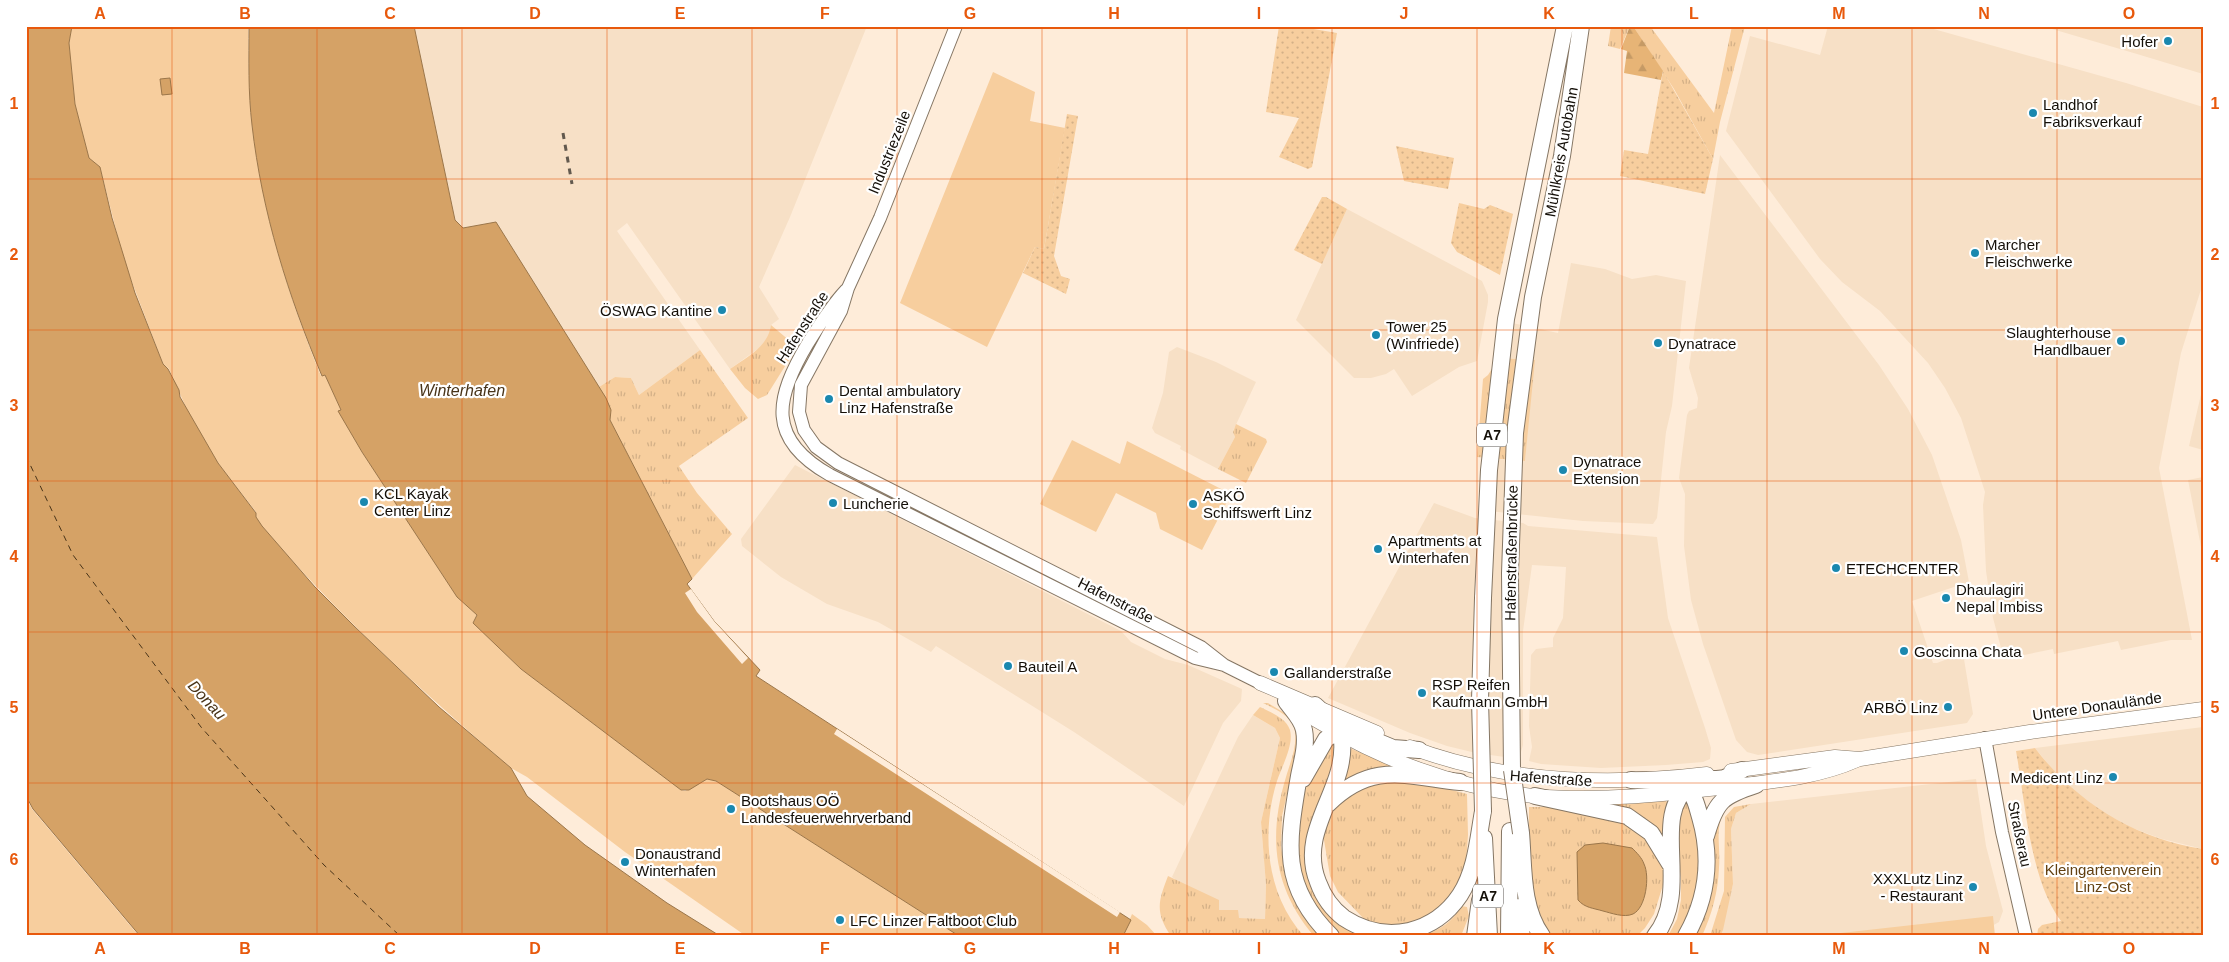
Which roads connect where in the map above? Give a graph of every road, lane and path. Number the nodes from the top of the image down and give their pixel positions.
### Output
1 (956, 26) edge
2 (1565, 26) edge
3 (1581, 26) edge
4 (1515, 272) joint
5 (1536, 276) joint
6 (848, 288) junction
7 (1224, 666) junction
8 (1260, 684) junction
9 (1286, 701) junction
10 (1315, 705) junction
11 (2203, 709) edge
12 (1338, 733) junction
13 (1991, 738) junction
14 (1419, 750) junction
15 (1860, 759) junction
16 (1742, 770) junction
17 (1631, 780) junction
18 (1460, 782) junction
19 (1756, 784) junction
20 (1297, 790) junction
21 (1686, 791) junction
22 (1535, 796) junction
23 (1326, 806) junction
24 (1482, 821) junction
25 (1516, 832) junction
26 (1706, 836) junction
27 (1485, 856) junction
28 (1672, 868) junction
29 (1511, 870) junction
30 (1331, 936) edge
31 (1475, 936) edge
32 (1488, 936) edge
33 (1509, 936) edge
34 (1522, 936) edge
35 (1542, 936) edge
36 (1655, 936) edge
37 (1686, 936) edge
38 (2026, 936) edge

1 - 6 main road, Industriezeile
2 - 4 highway, Mühlkreis Autobahn / A7
3 - 5 highway, Mühlkreis Autobahn / A7
4 - 24 highway, Hafenstraßenbrücke / A7, bridge
5 - 25 highway, Hafenstraßenbrücke / A7, bridge
6 - 7 main road, Hafenstraße
6 - 7 main road, Hafenstraße
7 - 8 main road, Hafenstraße
8 - 9 main road, Hafenstraße
8 - 10 main road, Hafenstraße
9 - 12 main road, Hafenstraße
9 - 20 highway
10 - 12 highway
10 - 14 main road, Hafenstraße
11 - 13 main road, Untere Donaulände
12 - 14 highway
12 - 18 main road, Hafenstraße
12 - 20 highway
12 - 23 highway
13 - 15 main road, Hafenstraße
13 - 38 main road, Straßerau
14 - 17 main road, Hafenstraße
15 - 16 main road, Hafenstraße
15 - 19 main road, Hafenstraße
16 - 17 main road, Hafenstraße
16 - 21 highway
17 - 21 highway
18 - 22 main road, Hafenstraße
18 - 23 highway
19 - 21 main road, Hafenstraße
19 - 26 highway
20 - 30 highway
21 - 22 main road, Hafenstraße
21 - 26 highway
21 - 28 highway
22 - 28 highway
23 - 24 highway
24 - 27 highway, A7
25 - 29 highway, A7
25 - 35 highway
26 - 37 highway
27 - 31 highway
27 - 32 highway, A7
28 - 36 highway
29 - 33 highway, A7
29 - 34 highway

